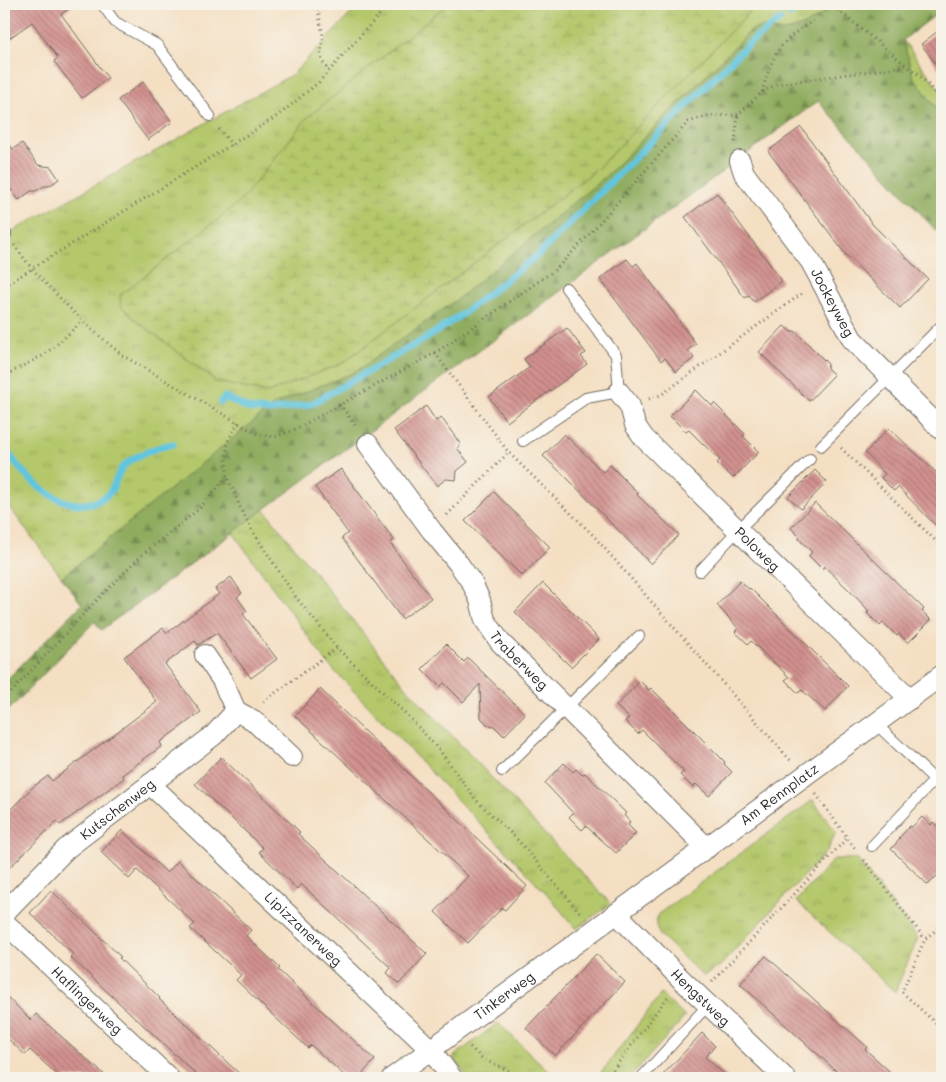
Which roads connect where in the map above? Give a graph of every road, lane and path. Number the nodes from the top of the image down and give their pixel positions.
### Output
1 (102, 4) edge
2 (317, 4) edge
3 (390, 4) edge
4 (838, 10) dead end
5 (813, 21) dead end
6 (907, 66) junction
7 (330, 70) junction
8 (762, 92) junction
9 (942, 102) edge
10 (210, 116) joint
11 (232, 145) junction
12 (740, 161) dead end
13 (5, 232) edge
14 (32, 269) junction
15 (821, 280) junction
16 (4, 286) edge
17 (566, 288) dead end
18 (82, 321) junction
19 (942, 326) edge
20 (435, 353) junction
21 (6, 375) dead end
22 (890, 379) junction
23 (624, 399) junction
24 (340, 404) junction
25 (238, 422) junction
26 (942, 430) edge
27 (830, 438) junction
28 (523, 441) joint
29 (368, 444) joint
30 (821, 446) dead end
31 (509, 453) junction
32 (810, 459) dead end
33 (227, 476) junction
34 (738, 530) junction
35 (432, 531) junction
36 (942, 547) edge
37 (700, 571) dead end
38 (639, 636) dead end
39 (337, 648) junction
40 (205, 655) dead end
41 (942, 675) edge
42 (910, 699) junction
43 (4, 700) edge
44 (566, 708) junction
45 (236, 712) junction
46 (876, 724) junction
47 (292, 757) dead end
48 (502, 771) dead end
49 (942, 772) edge
50 (804, 777) junction
51 (934, 780) junction
52 (150, 784) junction
53 (847, 838) junction
54 (872, 846) dead end
55 (707, 848) junction
56 (4, 913) edge
57 (618, 914) junction
58 (4, 922) edge
59 (942, 925) edge
60 (595, 930) junction
61 (925, 939) junction
62 (681, 979) junction
63 (704, 1000) junction
64 (942, 1029) edge
65 (455, 1031) junction
66 (430, 1050) junction
67 (169, 1078) edge
68 (392, 1078) edge
69 (452, 1078) edge
70 (525, 1078) edge
71 (606, 1078) edge
72 (641, 1078) edge
73 (786, 1078) edge

1 - 10 lane
2 - 7 path
3 - 7 path
4 - 6 path
5 - 8 path
6 - 8 path
6 - 9 path
7 - 11 path
8 - 20 path
10 - 11 path
11 - 14 path
12 - 15 street, Jockeyweg
13 - 14 path
14 - 16 path
14 - 18 path
15 - 22 street, Jockeyweg
15 - 23 path
17 - 23 lane
18 - 21 path
18 - 25 path
19 - 22 lane
20 - 24 path
20 - 31 path
22 - 26 street, Jockeyweg
22 - 27 lane
23 - 28 lane
23 - 34 street, Poloweg
24 - 25 path
24 - 29 path
25 - 33 path
27 - 30 lane
27 - 36 path
28 - 31 path
29 - 35 street, Traberweg
31 - 35 path
31 - 50 path
32 - 34 lane
33 - 39 path
33 - 43 path
34 - 37 lane
34 - 42 street, Poloweg
35 - 44 street, Traberweg
38 - 44 lane
39 - 45 path
39 - 60 path
40 - 45 street
41 - 42 street, Am Rennplatz
42 - 46 street, Am Rennplatz
44 - 48 lane
44 - 55 street, Traberweg
45 - 47 street
45 - 52 street, Kutschenweg
46 - 50 street, Am Rennplatz
46 - 51 lane
49 - 51 lane
50 - 53 path
50 - 55 street, Am Rennplatz
51 - 54 lane
52 - 56 street, Kutschenweg
52 - 66 street, Lipizzanerweg
53 - 61 path
53 - 63 path
55 - 57 street, Am Rennplatz
57 - 60 street, Tinkerweg
57 - 62 street, Hengstweg
58 - 67 street, Haflingerweg
59 - 61 path
60 - 65 street, Tinkerweg
61 - 64 path
62 - 63 street, Hengstweg
62 - 71 path
63 - 72 lane
63 - 73 street, Hengstweg
65 - 66 street, Tinkerweg
65 - 70 path
66 - 68 street, Tinkerweg
66 - 69 street, Lipizzanerweg

